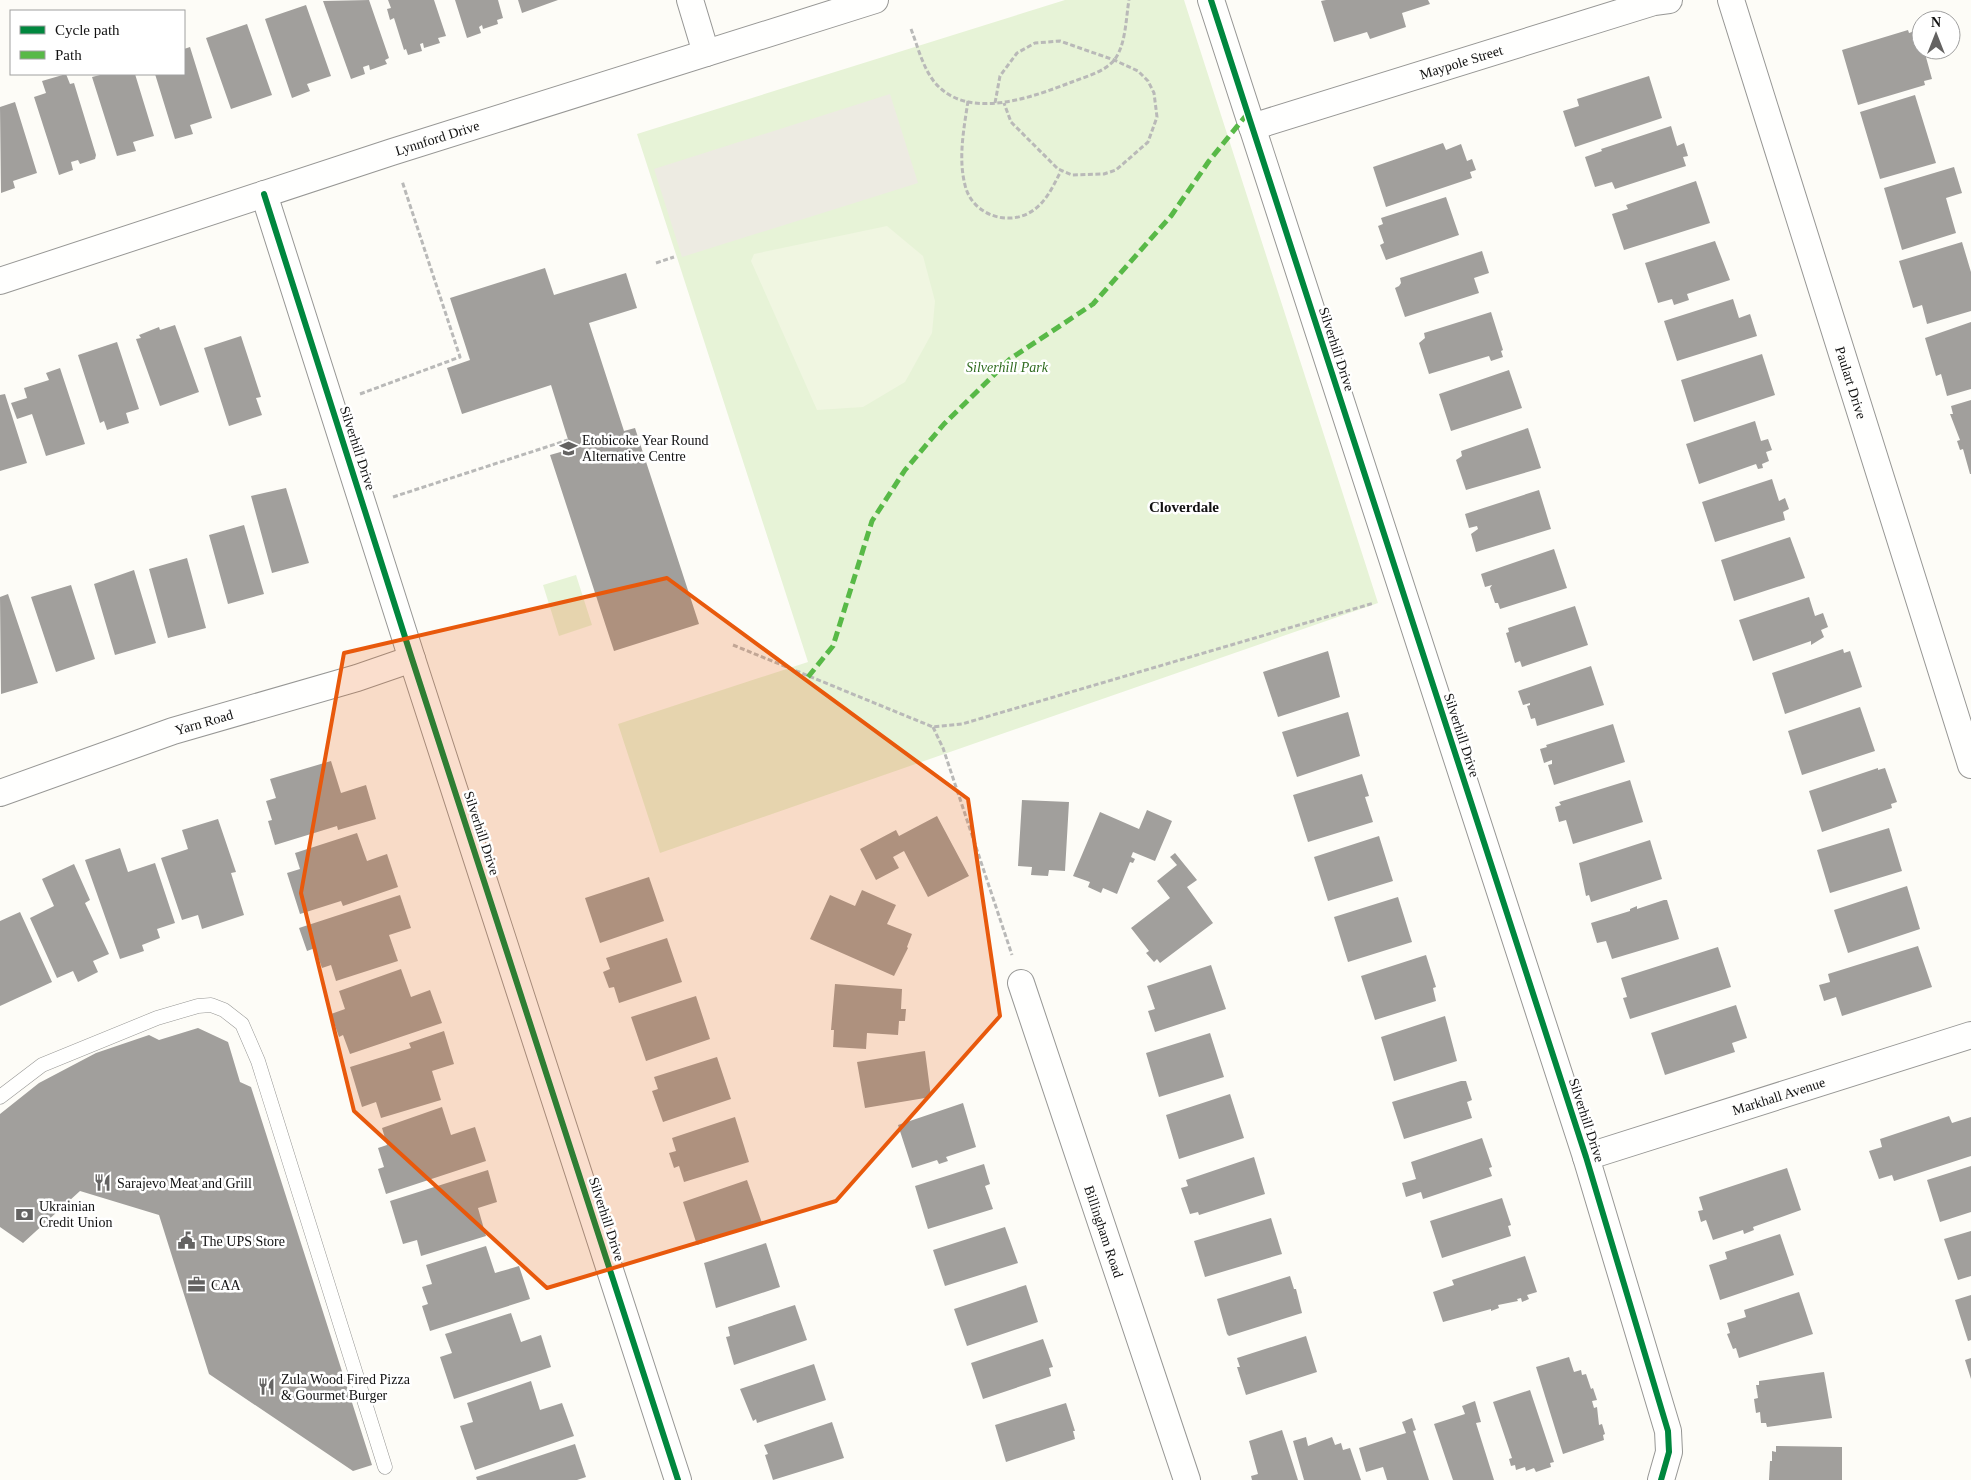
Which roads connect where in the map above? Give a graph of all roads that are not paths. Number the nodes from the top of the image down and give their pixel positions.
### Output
1 (690, 0) edge
2 (875, 0) edge
3 (1211, 0) edge
4 (1669, 0) edge
5 (1731, 0) edge
6 (706, 53) junction
7 (1252, 127) junction
8 (264, 194) junction
9 (0, 281) edge
10 (412, 659) junction
11 (1971, 765) edge
12 (0, 793) edge
13 (1021, 983) road end
14 (1971, 1035) edge
15 (0, 1097) edge
16 (1586, 1157) junction
17 (384, 1467) dead end
18 (678, 1480) edge
19 (1187, 1480) edge
20 (1661, 1480) edge

1 - 6 street
2 - 6 street, Lynnford Drive
3 - 7 street, Silverhill Drive
4 - 7 street, Maypole Street
5 - 11 street, Paulart Drive
6 - 8 street, Lynnford Drive
7 - 16 street, Silverhill Drive
8 - 9 street, Lynnford Drive
8 - 10 street, Silverhill Drive
10 - 12 street, Yarn Road
10 - 18 street, Silverhill Drive
13 - 19 street, Billingham Road
14 - 16 street, Markhall Avenue
15 - 17 lane
16 - 20 street, Silverhill Drive

